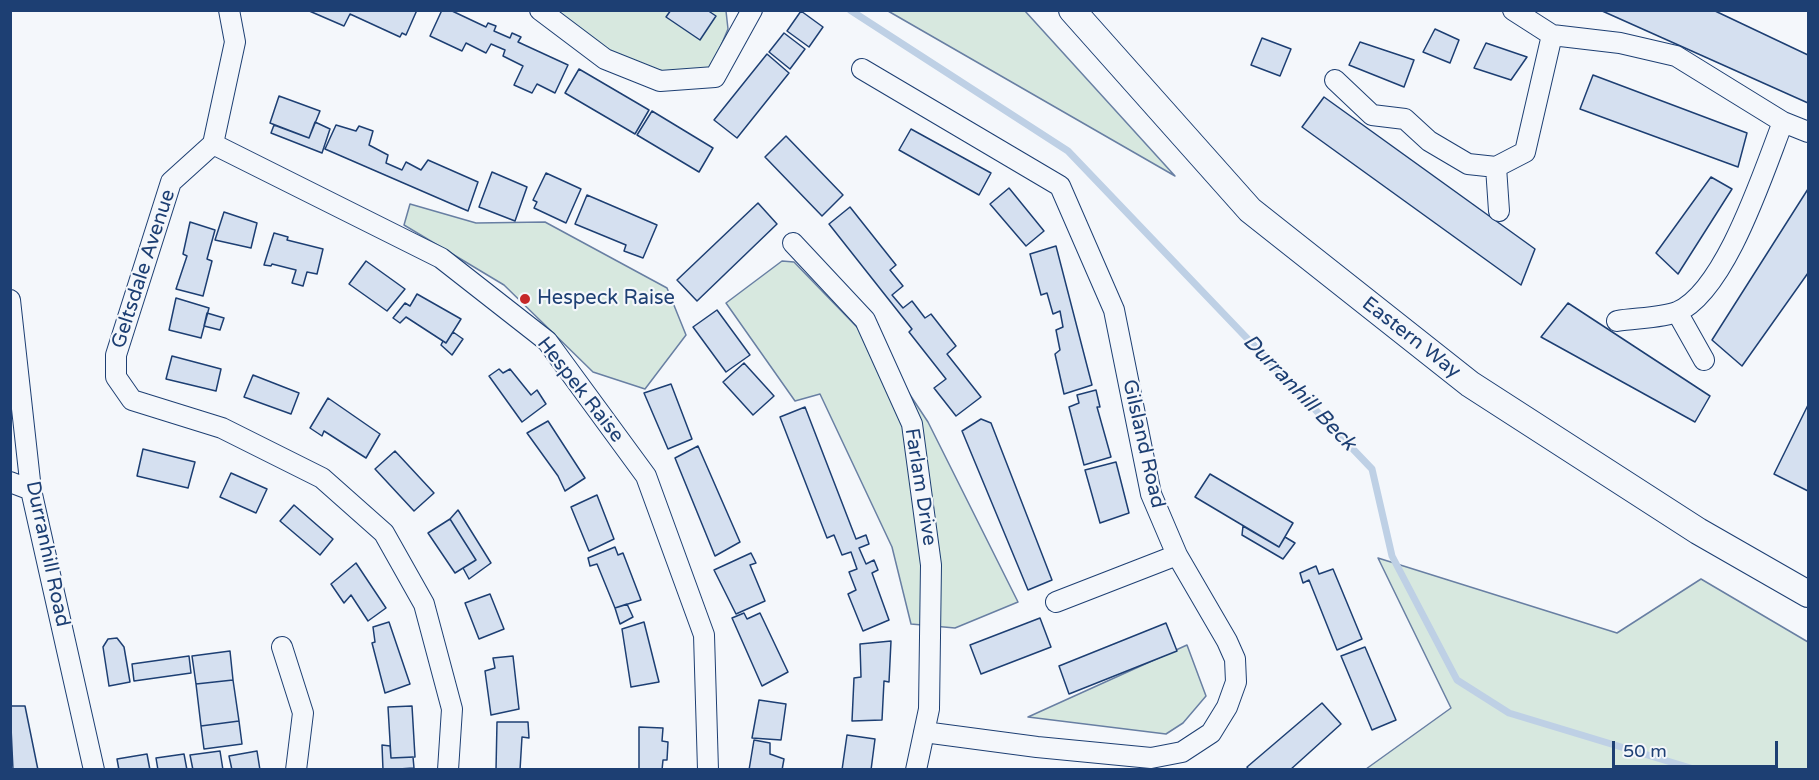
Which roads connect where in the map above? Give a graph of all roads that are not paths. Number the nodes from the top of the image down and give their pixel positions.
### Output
1 (229, 10) edge
2 (540, 10) edge
3 (752, 10) edge
4 (1072, 10) edge
5 (1513, 10) edge
6 (1552, 35) junction
7 (862, 69) dead end
8 (1335, 80) dead end
9 (1784, 122) junction
10 (1809, 132) edge
11 (213, 144) junction
12 (1496, 167) junction
13 (1499, 211) dead end
14 (793, 243) dead end
15 (10, 300) edge
16 (1677, 312) junction
17 (1617, 321) dead end
18 (1704, 360) dead end
19 (10, 482) edge
20 (31, 490) junction
21 (1177, 555) junction
22 (1809, 594) edge
23 (1056, 602) dead end
24 (282, 647) dead end
25 (924, 732) junction
26 (94, 770) edge
27 (296, 770) edge
28 (448, 770) edge
29 (708, 770) edge
30 (916, 770) edge

1 - 11 street
2 - 3 street
4 - 22 street, Eastern Way
5 - 6 street
6 - 9 street
6 - 12 street
7 - 21 street, Gilsland Road
8 - 12 street
9 - 10 street
9 - 16 street
11 - 28 street, Geltsdale Avenue
11 - 29 street, Hespek Raise
12 - 13 street
14 - 25 street, Farlam Drive
15 - 20 street, Durranhill Road
16 - 17 street
16 - 18 street
19 - 20 street
20 - 26 street, Durranhill Road
21 - 23 street
21 - 25 street, Gilsland Road
24 - 27 street
25 - 30 street, Farlam Drive

